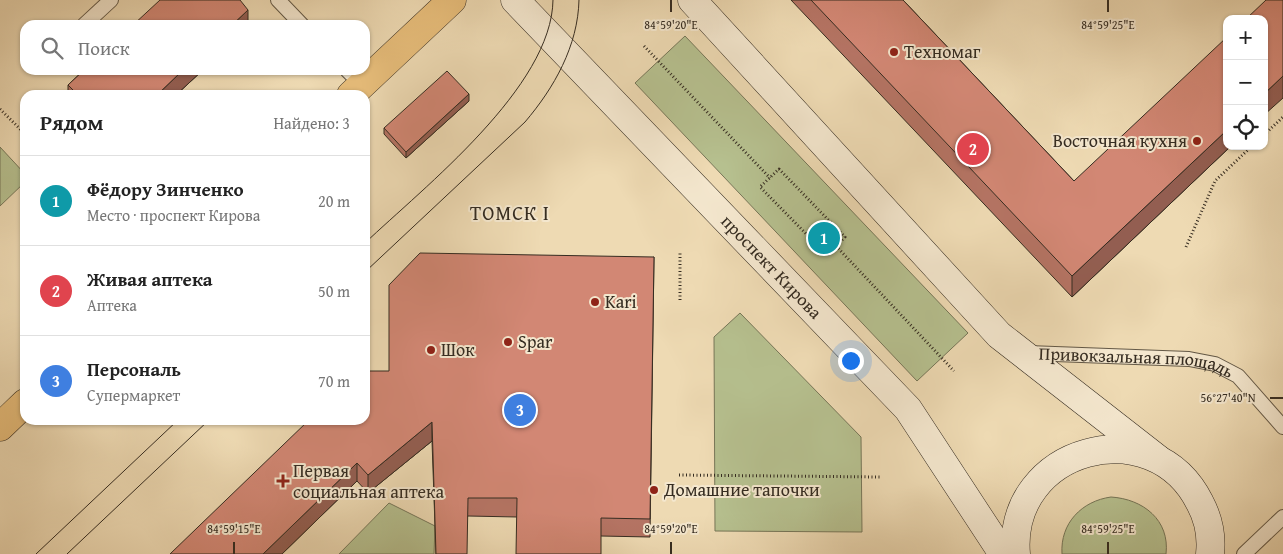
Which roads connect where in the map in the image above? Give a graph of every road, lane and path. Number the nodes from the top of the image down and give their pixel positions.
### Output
1 (111, 0) edge
2 (278, 0) edge
3 (452, 0) edge
4 (515, 0) edge
5 (692, 0) edge
6 (89, 20) edge
7 (297, 20) edge
8 (644, 46) dead end
9 (370, 69) edge
10 (0, 109) edge
11 (1283, 117) edge
12 (20, 129) edge
13 (1268, 131) edge
14 (1248, 150) edge
15 (770, 178) junction
16 (836, 246) junction
17 (1186, 247) dead end
18 (680, 253) dead end
19 (680, 300) dead end
20 (1023, 353) junction
21 (954, 371) dead end
22 (20, 408) edge
23 (0, 427) edge
24 (1283, 427) edge
25 (1158, 459) junction
26 (679, 476) dead end
27 (880, 477) dead end
28 (1283, 516) edge
29 (1003, 554) edge
30 (1016, 554) edge
31 (1210, 554) edge
32 (1244, 554) edge

1 - 6 lane
2 - 7 lane
3 - 9 main road
4 - 29 main road, проспект Кирова
5 - 20 main road
8 - 15 path
10 - 12 path
11 - 13 path
14 - 17 path
15 - 16 path
15 - 16 path
16 - 21 path
18 - 19 path
20 - 24 lane, Привокзальная площадь
20 - 25 main road
22 - 23 main road
25 - 30 main road
25 - 31 main road
26 - 27 path
28 - 32 lane

